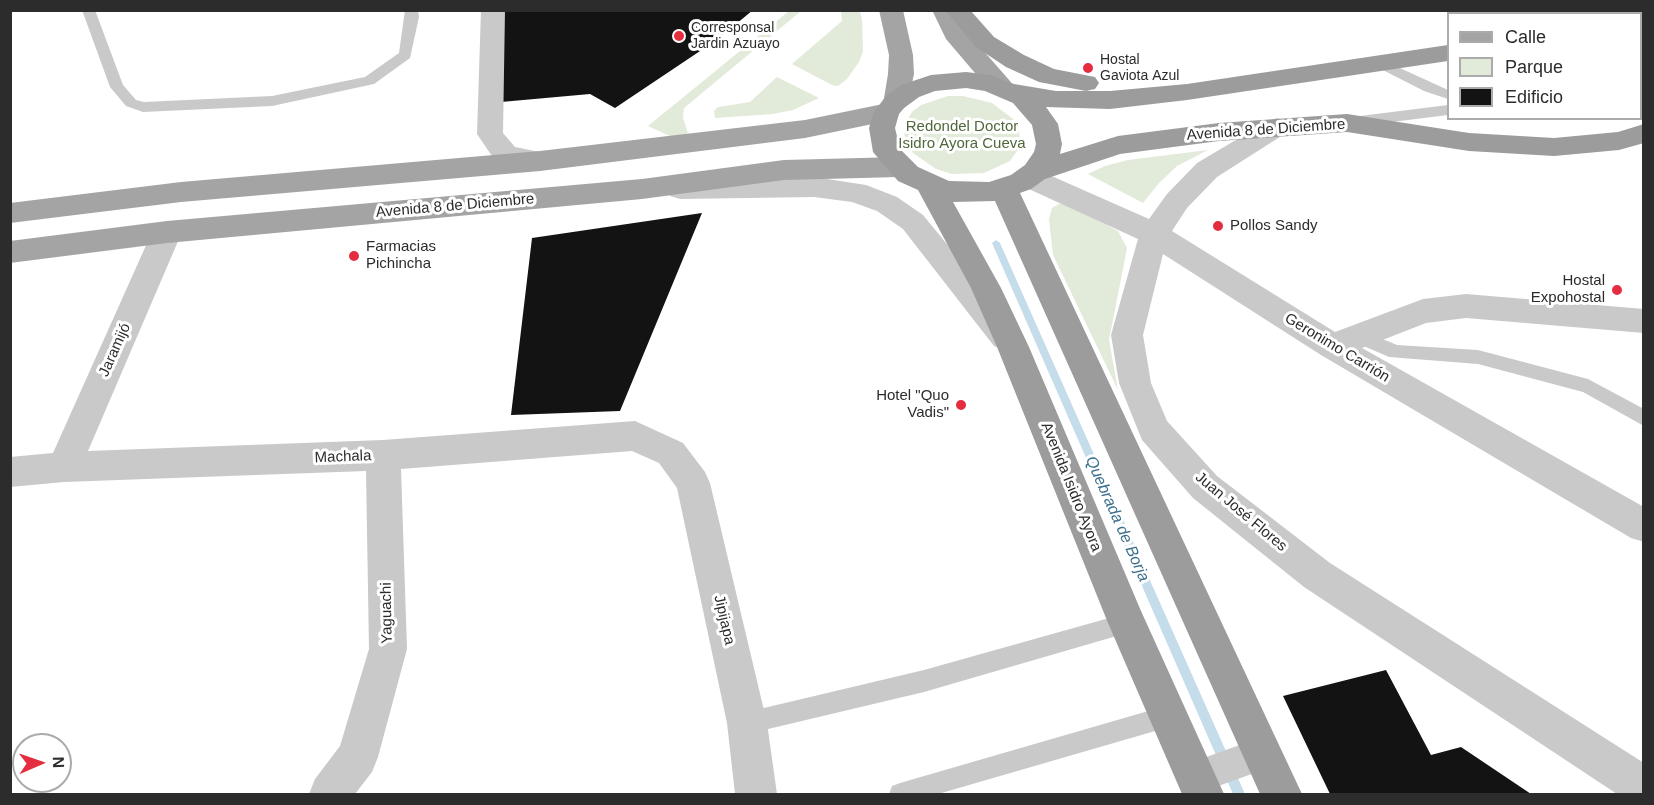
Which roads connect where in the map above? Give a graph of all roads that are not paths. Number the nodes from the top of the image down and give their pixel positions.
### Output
1 (88, 10) edge
2 (411, 10) edge
3 (493, 10) edge
4 (891, 10) edge
5 (944, 10) edge
6 (957, 10) edge
7 (1447, 53) edge
8 (1378, 62) junction
9 (1005, 89) junction
10 (1187, 92) junction
11 (1447, 94) edge
12 (891, 107) junction
13 (1447, 110) edge
14 (1347, 123) junction
15 (1277, 128) junction
16 (1644, 134) edge
17 (540, 161) junction
18 (899, 167) junction
19 (1022, 179) junction
20 (929, 185) junction
21 (642, 189) junction
22 (10, 213) edge
23 (167, 232) junction
24 (1154, 234) junction
25 (10, 252) edge
26 (1644, 321) edge
27 (1345, 341) junction
28 (1013, 346) junction
29 (1644, 418) edge
30 (671, 453) joint
31 (383, 455) junction
32 (64, 467) junction
33 (10, 472) edge
34 (1644, 526) edge
35 (1128, 623) junction
36 (1169, 716) junction
37 (747, 723) junction
38 (1262, 754) junction
39 (1199, 786) edge
40 (1644, 788) edge
41 (330, 795) edge
42 (756, 795) edge
43 (900, 795) edge
44 (1281, 795) edge

1 - 2 lane
3 - 17 street
4 - 12 main road
5 - 9 main road
6 - 10 highway
7 - 8 highway
8 - 10 highway
8 - 11 lane
9 - 10 highway
9 - 12 highway
9 - 19 highway
12 - 17 main road
12 - 18 highway
13 - 14 lane
14 - 15 highway, Avenida 8 de Diciembre
14 - 16 highway, Avenida 8 de Diciembre
15 - 19 highway, Avenida 8 de Diciembre
15 - 24 street, Juan José Flores
17 - 22 main road
18 - 20 highway
18 - 21 main road, Avenida 8 de Diciembre
19 - 20 highway
19 - 24 street, Geronimo Carrión
19 - 38 highway
20 - 28 highway, Avenida Isidro Ayora
21 - 23 main road, Avenida 8 de Diciembre
21 - 28 street
23 - 25 main road, Avenida 8 de Diciembre
23 - 32 street, Jaramijó
24 - 27 street, Geronimo Carrión
24 - 40 street, Juan José Flores
26 - 27 street
27 - 29 lane
27 - 34 street, Geronimo Carrión
28 - 35 highway, Avenida Isidro Ayora
30 - 31 street, Machala
30 - 37 street, Jipijapa
31 - 32 street, Machala
31 - 41 street, Yaguachi
32 - 33 street, Machala
35 - 36 highway, Avenida Isidro Ayora
35 - 37 lane
36 - 39 highway, Avenida Isidro Ayora
36 - 43 lane
37 - 42 street, Jipijapa
38 - 39 street
38 - 44 highway

